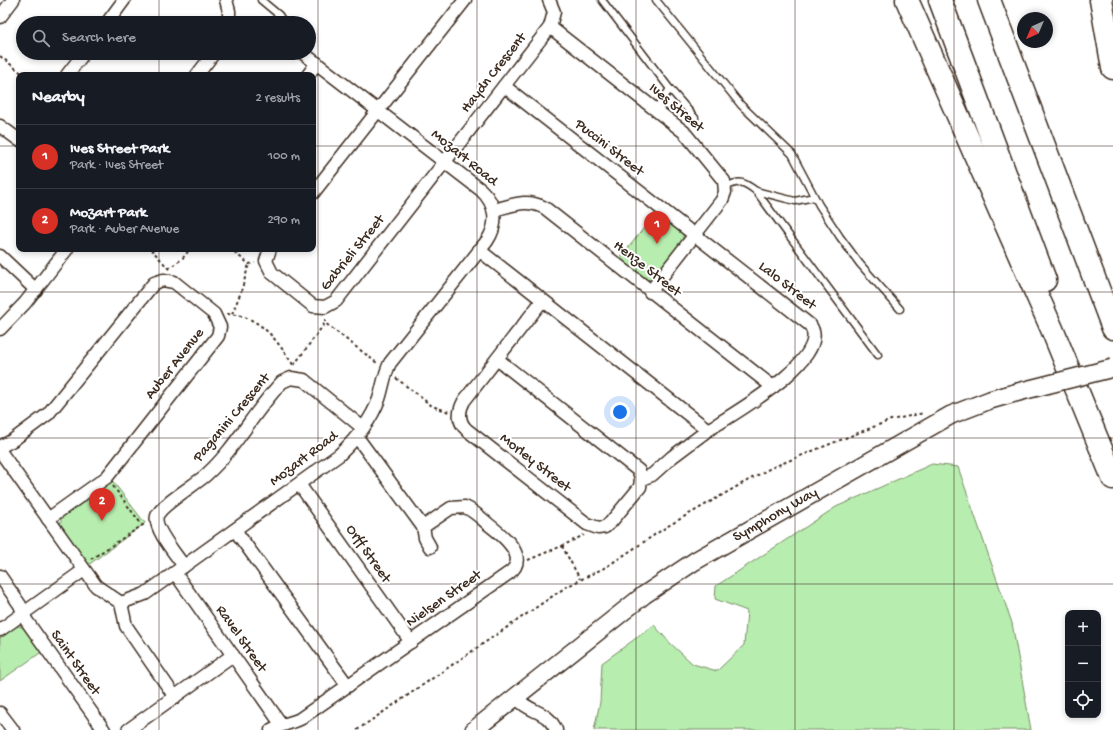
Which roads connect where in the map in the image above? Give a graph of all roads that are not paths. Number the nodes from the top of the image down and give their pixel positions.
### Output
1 (13, 0) edge
2 (124, 0) edge
3 (226, 0) edge
4 (261, 0) edge
5 (465, 0) edge
6 (549, 0) edge
7 (602, 0) edge
8 (656, 0) edge
9 (907, 0) edge
10 (940, 0) edge
11 (989, 0) edge
12 (1102, 0) edge
13 (112, 16) edge
14 (229, 16) edge
15 (280, 16) edge
16 (0, 17) edge
17 (550, 28) junction
18 (79, 60) edge
19 (209, 60) edge
20 (313, 60) edge
21 (317, 63) junction
22 (1113, 68) edge
23 (69, 72) edge
24 (199, 72) edge
25 (310, 72) edge
26 (504, 86) junction
27 (670, 89) junction
28 (378, 110) junction
29 (655, 110) junction
30 (695, 118) dead end
31 (0, 126) edge
32 (16, 138) edge
33 (446, 163) junction
34 (725, 187) junction
35 (316, 189) edge
36 (756, 191) junction
37 (814, 197) junction
38 (494, 210) junction
39 (695, 235) junction
40 (479, 250) junction
41 (66, 252) edge
42 (268, 255) edge
43 (0, 256) edge
44 (36, 290) junction
45 (650, 292) junction
46 (542, 301) junction
47 (900, 309) dead end
48 (1113, 328) edge
49 (0, 329) edge
50 (878, 355) dead end
51 (497, 359) junction
52 (1113, 368) edge
53 (773, 386) junction
54 (708, 430) junction
55 (360, 433) junction
56 (0, 447) edge
57 (0, 451) edge
58 (1113, 465) edge
59 (1113, 478) edge
60 (641, 479) junction
61 (299, 484) junction
62 (48, 519) junction
63 (423, 527) junction
64 (235, 530) junction
65 (430, 547) dead end
66 (82, 568) junction
67 (179, 569) junction
68 (0, 576) edge
69 (121, 603) junction
70 (23, 613) junction
71 (0, 630) edge
72 (411, 642) junction
73 (233, 655) junction
74 (348, 686) junction
75 (515, 696) junction
76 (175, 697) junction
77 (0, 712) edge
78 (276, 727) edge
79 (13, 730) edge
80 (104, 730) edge
81 (128, 730) edge
82 (474, 730) edge
83 (556, 730) edge

1 - 16 street
2 - 13 street
3 - 14 street
4 - 15 lane
5 - 28 street
6 - 17 street
7 - 27 lane
8 - 37 lane
9 - 59 highway
10 - 58 highway
11 - 48 highway
12 - 22 highway
17 - 26 street, Haydn Crescent
17 - 29 street, Ives Street
18 - 23 street
19 - 24 street
20 - 21 street, Mozart Road
21 - 25 street
21 - 28 street, Mozart Road
26 - 33 street, Haydn Crescent
26 - 39 street, Puccini Street
27 - 29 lane
27 - 30 lane
28 - 33 street, Mozart Road
28 - 35 street
29 - 34 street, Ives Street
31 - 32 street
33 - 38 street, Mozart Road
33 - 42 street, Gabrieli Street
34 - 36 lane
34 - 39 street
36 - 37 lane
36 - 50 lane
37 - 47 lane
38 - 40 street, Mozart Road
38 - 45 street, Henze Street
39 - 45 street
39 - 53 street, Lalo Street
40 - 46 street
40 - 55 street, Mozart Road
41 - 44 street
43 - 44 street
44 - 49 street
45 - 53 street, Henze Street
46 - 51 street, Morley Street
46 - 54 street
51 - 60 street
51 - 60 street, Morley Street
52 - 75 main road, Symphony Way, bridge
53 - 54 street, Lalo Street
54 - 60 street, Lalo Street
55 - 61 street, Mozart Road
55 - 63 street
55 - 67 street, Paganini Crescent
56 - 62 street, Auber Avenue
57 - 62 street
61 - 64 street, Mozart Road
61 - 72 street, Orff Street
62 - 66 street
63 - 65 street
63 - 72 street, Nielsen Street
64 - 67 street, Mozart Road
64 - 74 street
66 - 69 street
66 - 70 street
67 - 69 street, Mozart Road
67 - 73 street, Ravel Street
68 - 70 street, Saint Street
69 - 76 street
70 - 71 street
70 - 80 street, Saint Street
72 - 74 street, Nielsen Street
73 - 76 street
73 - 78 street, Ravel Street
74 - 78 street, Ravel Street
75 - 82 main road, Symphony Way
75 - 83 street
76 - 81 street
77 - 79 street

